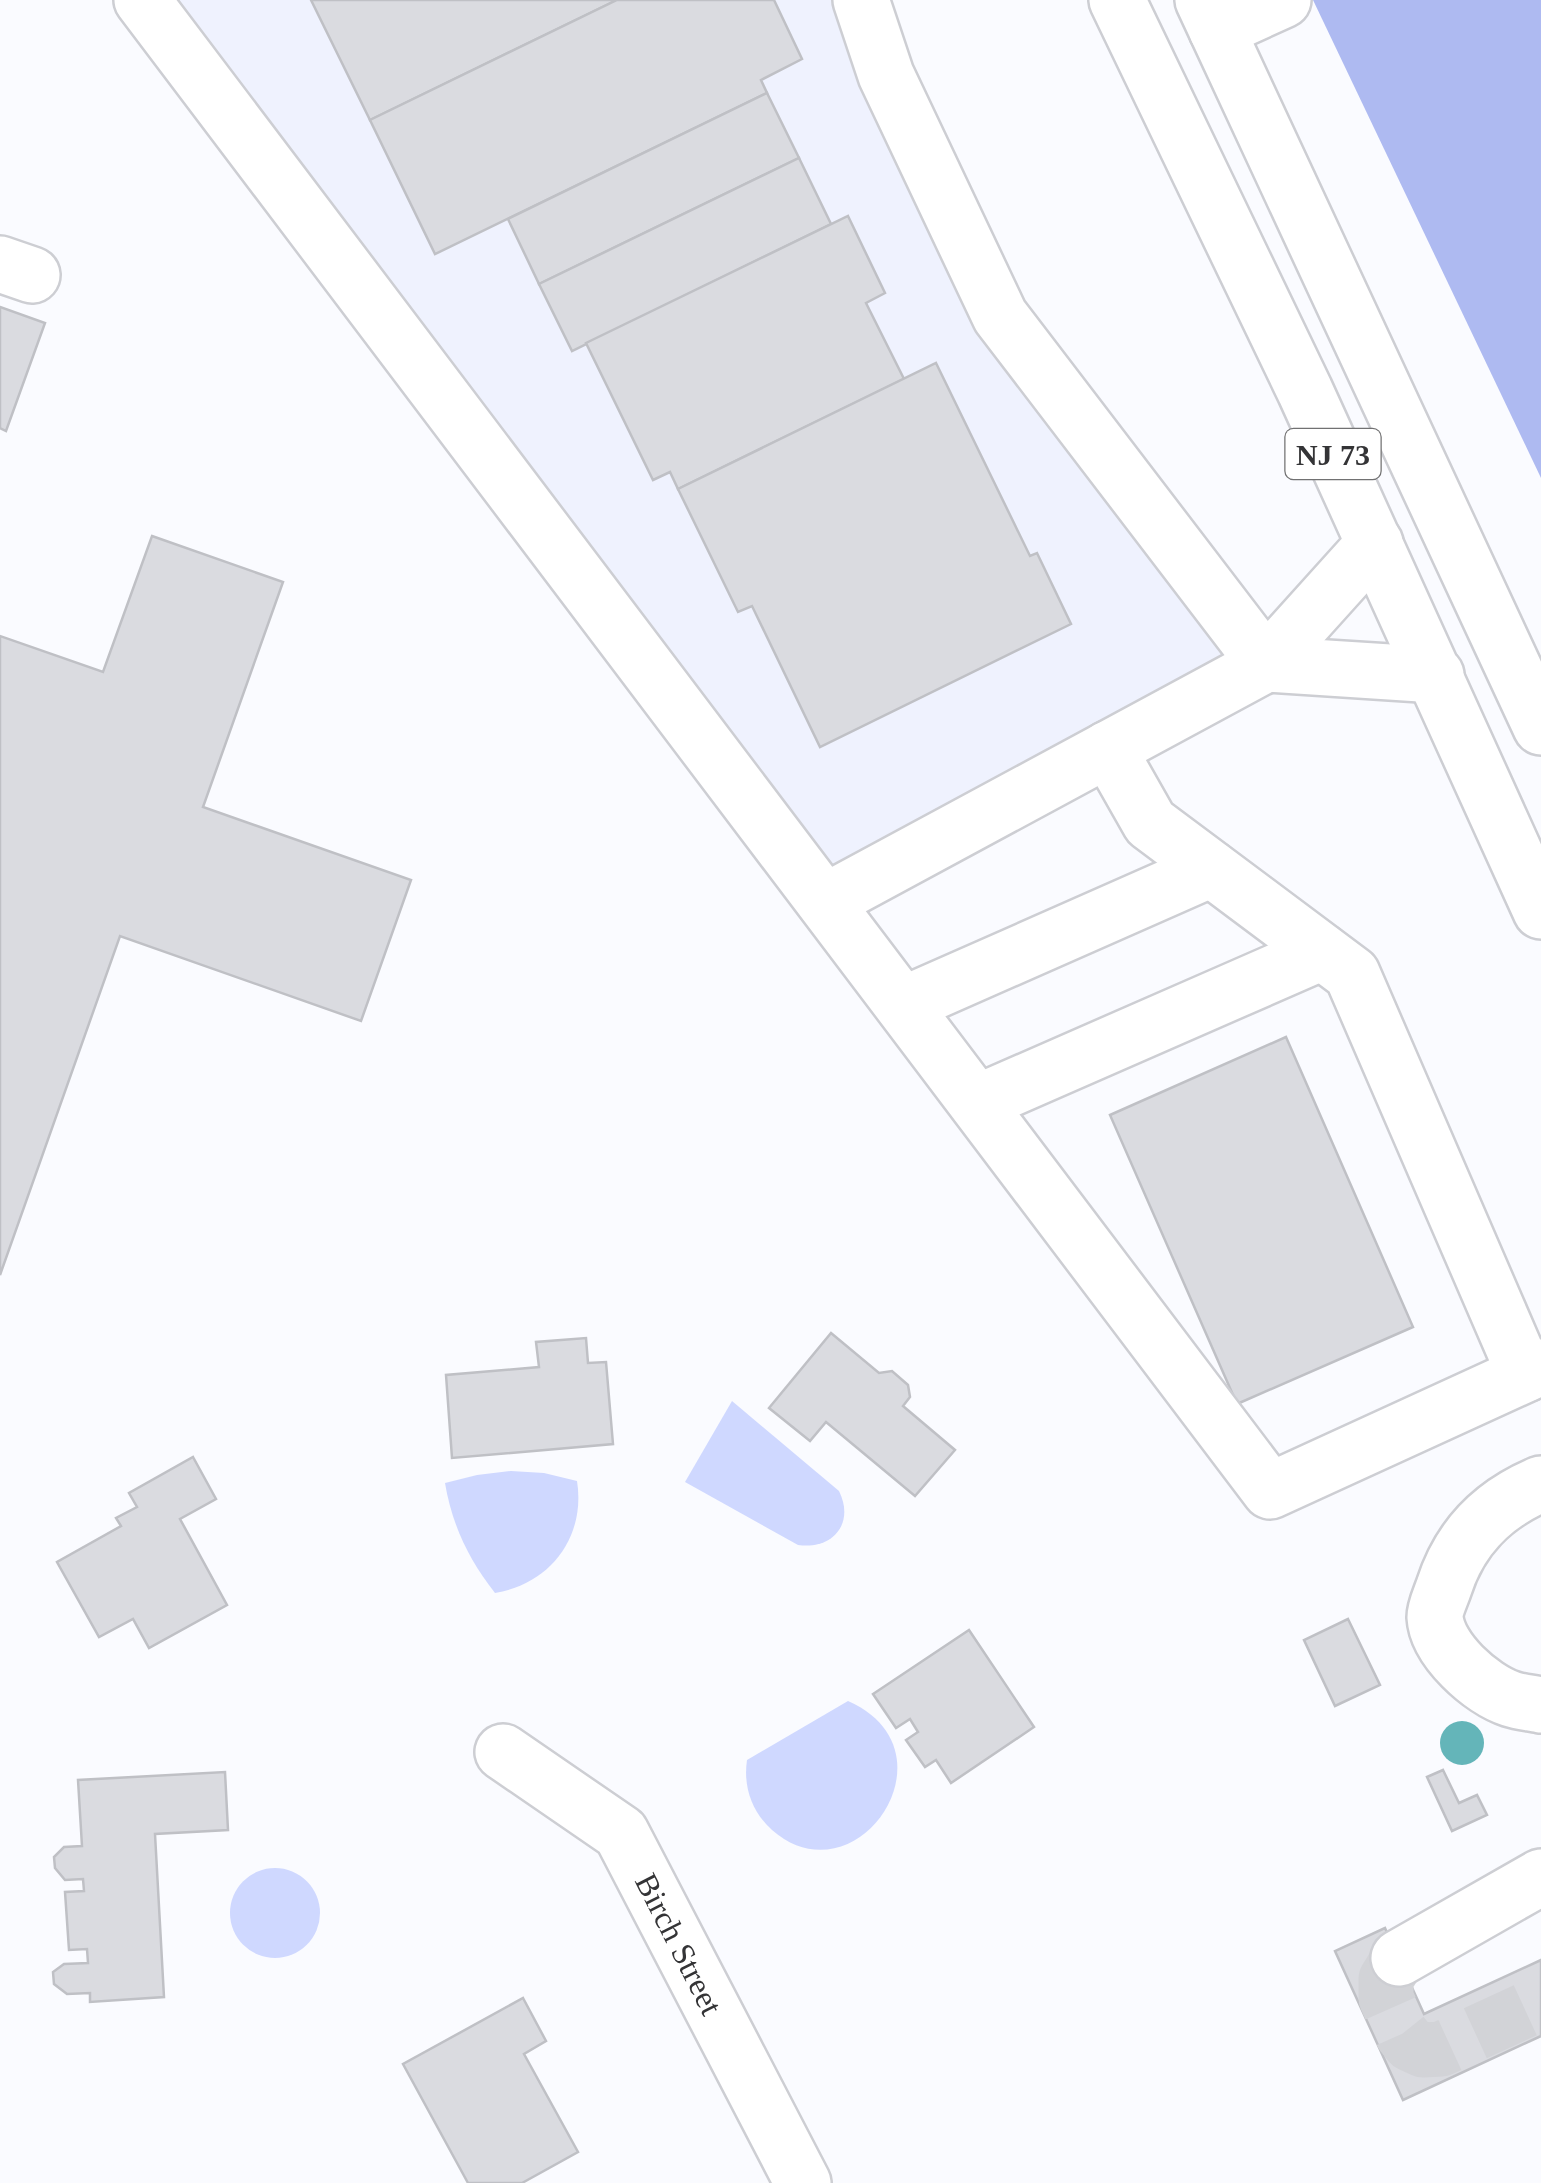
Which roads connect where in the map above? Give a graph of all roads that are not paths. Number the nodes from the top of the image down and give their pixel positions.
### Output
1 (142, 0) edge
2 (861, 0) edge
3 (1117, 0) edge
4 (1282, 0) edge
5 (1210, 15) edge
6 (1374, 543) junction
7 (1266, 664) junction
8 (1436, 675) junction
9 (1541, 727) edge
10 (1108, 749) junction
11 (1211, 869) junction
12 (825, 902) junction
13 (1541, 911) edge
14 (1322, 952) junction
15 (903, 1005) junction
16 (977, 1103) junction
17 (1533, 1370) edge
18 (1541, 1484) edge
19 (1541, 1705) edge
20 (503, 1752) dead end
21 (1541, 1878) edge
22 (1399, 1958) dead end
23 (803, 2183) edge

1 - 12 main road
2 - 7 main road
3 - 6 main road, NJ 73
4 - 5 main road
5 - 9 main road, NJ 73
6 - 7 main road
6 - 8 main road, NJ 73
7 - 8 main road
7 - 10 main road
8 - 13 main road, NJ 73
10 - 11 main road
10 - 12 main road
11 - 14 main road
11 - 15 main road
12 - 15 main road
14 - 16 main road
14 - 17 main road
15 - 16 main road
16 - 17 main road
18 - 19 main road
20 - 23 main road, Birch Street
21 - 22 main road

